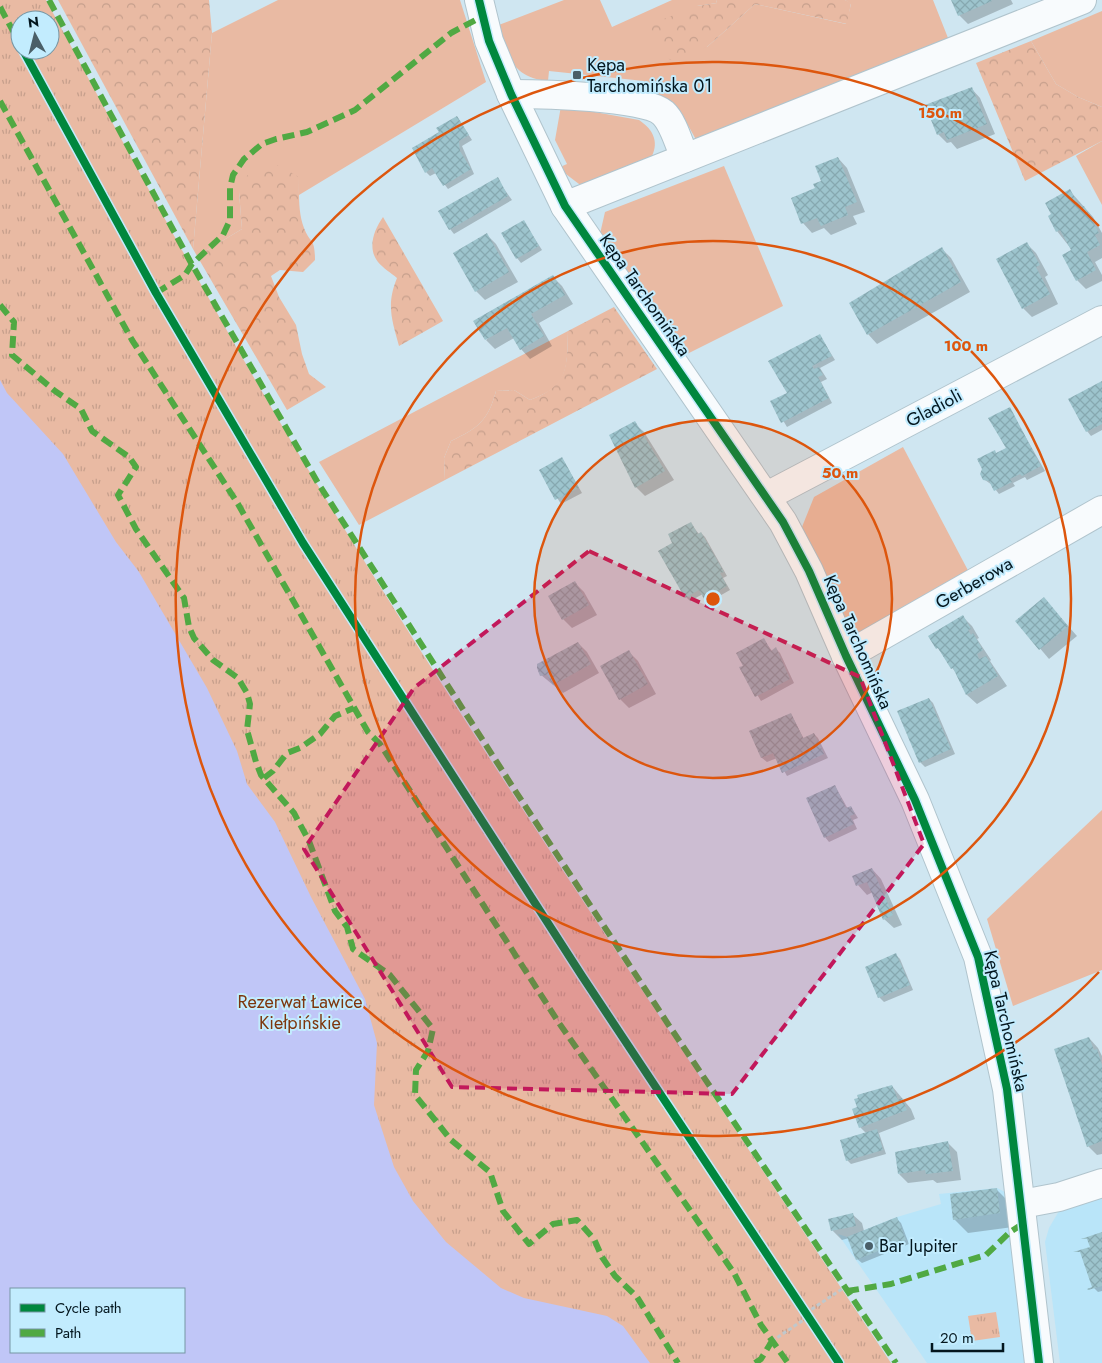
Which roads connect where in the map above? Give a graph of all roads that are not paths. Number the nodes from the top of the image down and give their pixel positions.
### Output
1 (479, 0) edge
2 (1082, 0) edge
3 (511, 94) junction
4 (685, 158) junction
5 (565, 206) junction
6 (1102, 320) edge
7 (767, 496) junction
8 (1102, 510) edge
9 (846, 656) junction
10 (1102, 1183) edge
11 (1022, 1204) junction
12 (1039, 1363) edge

1 - 3 street, Kępa Tarchomińska
2 - 4 street
3 - 4 street
3 - 5 street, Kępa Tarchomińska
4 - 5 street
5 - 7 street, Kępa Tarchomińska
6 - 7 street, Gladioli
7 - 9 street, Kępa Tarchomińska
8 - 9 street, Gerberowa
9 - 11 street, Kępa Tarchomińska
10 - 11 street
11 - 12 street, Kępa Tarchomińska

